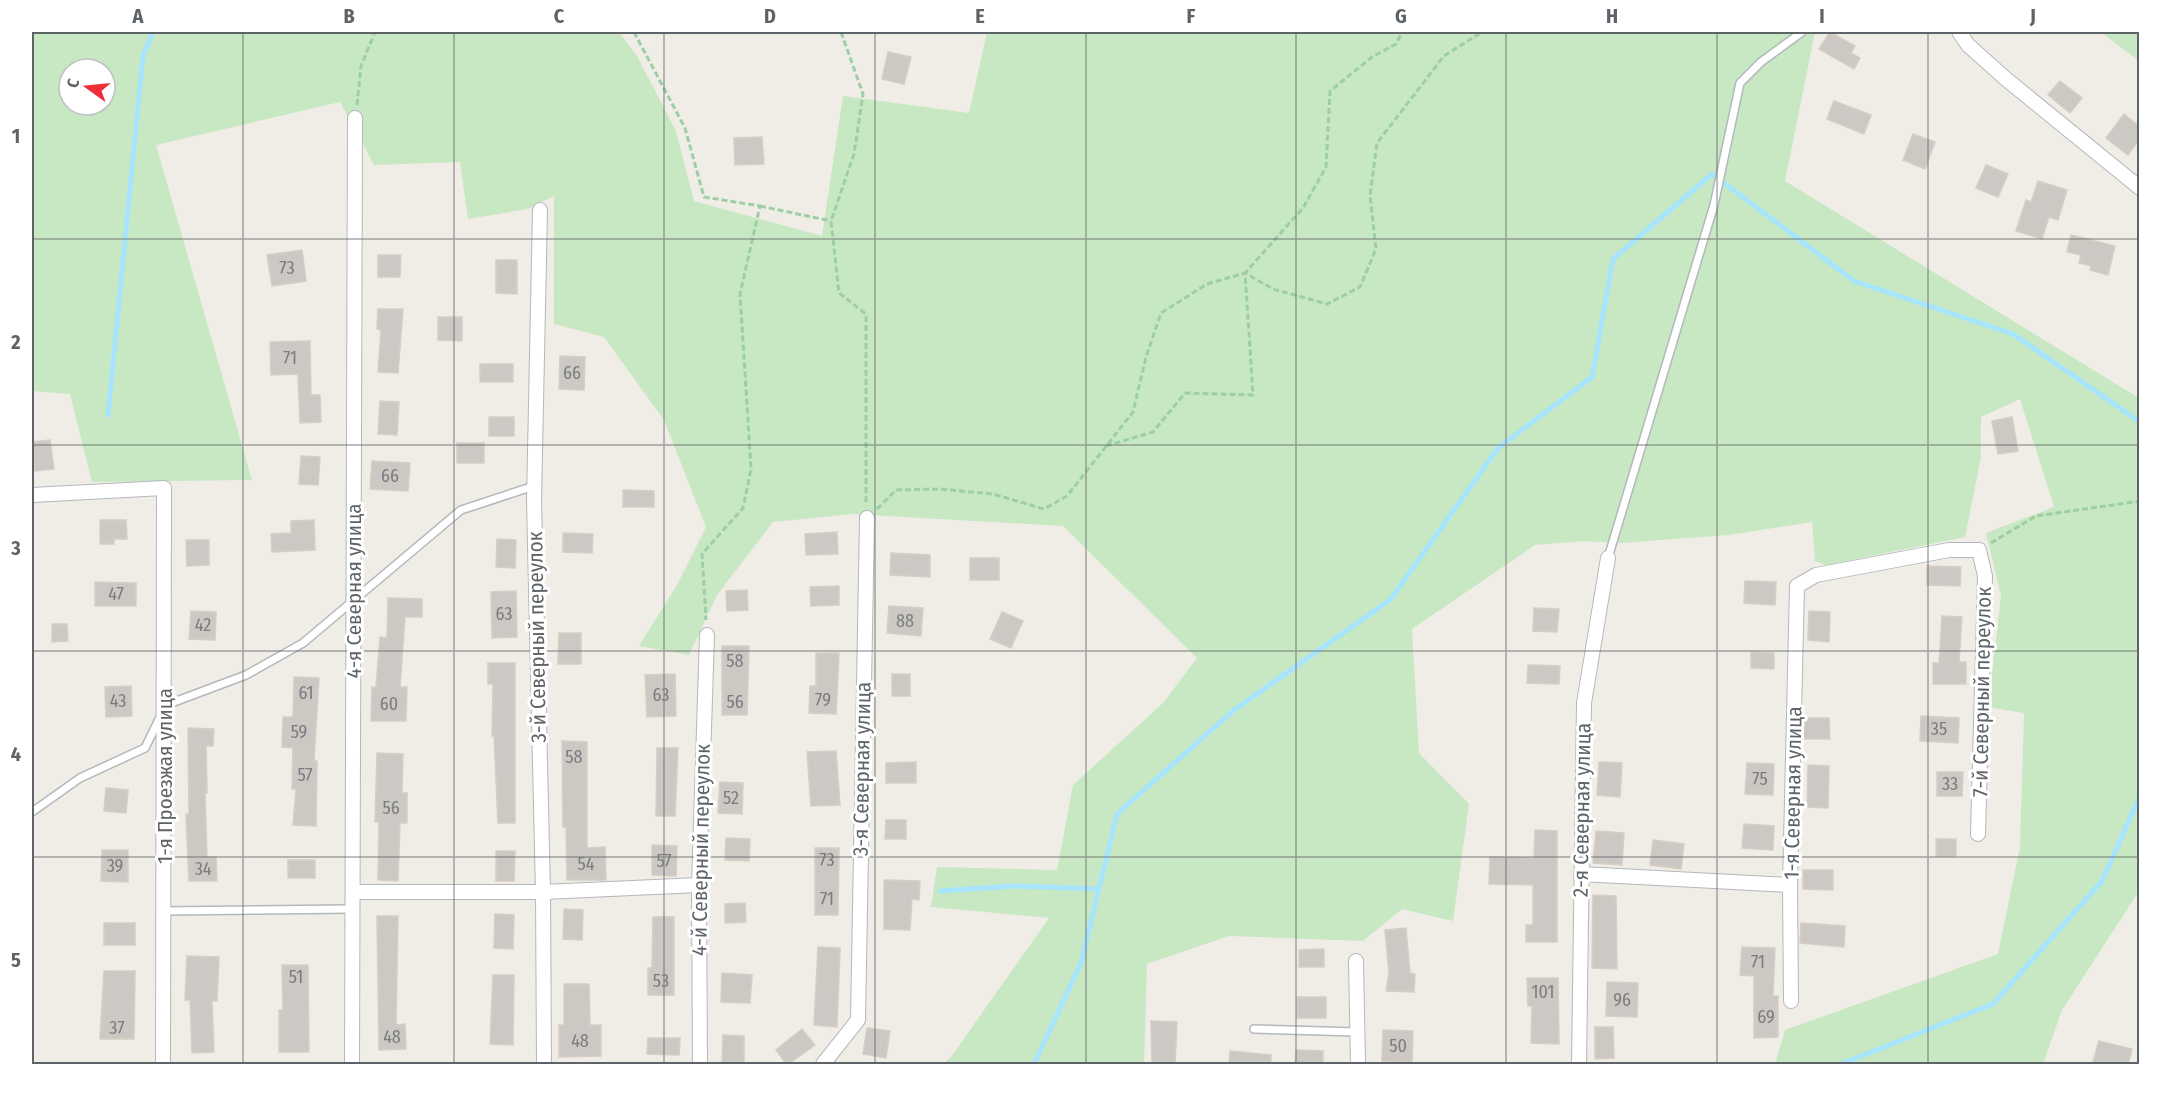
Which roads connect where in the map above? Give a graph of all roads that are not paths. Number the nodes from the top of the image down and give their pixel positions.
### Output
1 (1802, 32) edge
2 (1959, 32) edge
3 (356, 118) road end
4 (2139, 188) edge
5 (540, 210) dead end
6 (534, 486) junction
7 (32, 495) edge
8 (867, 518) road end
9 (1978, 550) joint
10 (1608, 558) joint
11 (354, 598) junction
12 (707, 635) road end
13 (166, 705) junction
14 (32, 812) edge
15 (1978, 834) dead end
16 (1581, 874) junction
17 (699, 885) junction
18 (1790, 885) junction
19 (353, 892) junction
20 (543, 892) junction
21 (353, 909) junction
22 (164, 911) junction
23 (1356, 961) dead end
24 (1791, 1001) dead end
25 (1254, 1029) dead end
26 (1357, 1032) junction
27 (164, 1065) edge
28 (352, 1065) edge
29 (544, 1065) edge
30 (700, 1065) edge
31 (823, 1065) edge
32 (1358, 1065) edge
33 (1579, 1065) edge

1 - 10 lane
2 - 4 street
3 - 11 street, 4-я Северная улица
5 - 6 street, 3-й Северный переулок
6 - 11 lane
6 - 20 street, 3-й Северный переулок
7 - 13 street, 1-я Проезжая улица
8 - 31 street, 3-я Северная улица
9 - 15 street, 7-й Северный переулок
9 - 18 street, 1-я Северная улица
10 - 16 street, 2-я Северная улица
11 - 13 lane
11 - 19 street, 4-я Северная улица
12 - 17 street, 4-й Северный переулок
13 - 14 lane
13 - 22 street, 1-я Проезжая улица
16 - 18 street
16 - 33 street, 2-я Северная улица
17 - 20 street
17 - 30 street, 4-й Северный переулок
18 - 24 street, 1-я Северная улица
19 - 20 street
19 - 21 street, 4-я Северная улица
20 - 29 street, 3-й Северный переулок
21 - 22 lane
21 - 28 street, 4-я Северная улица
22 - 27 street, 1-я Проезжая улица
23 - 26 street
25 - 26 lane
26 - 32 street

